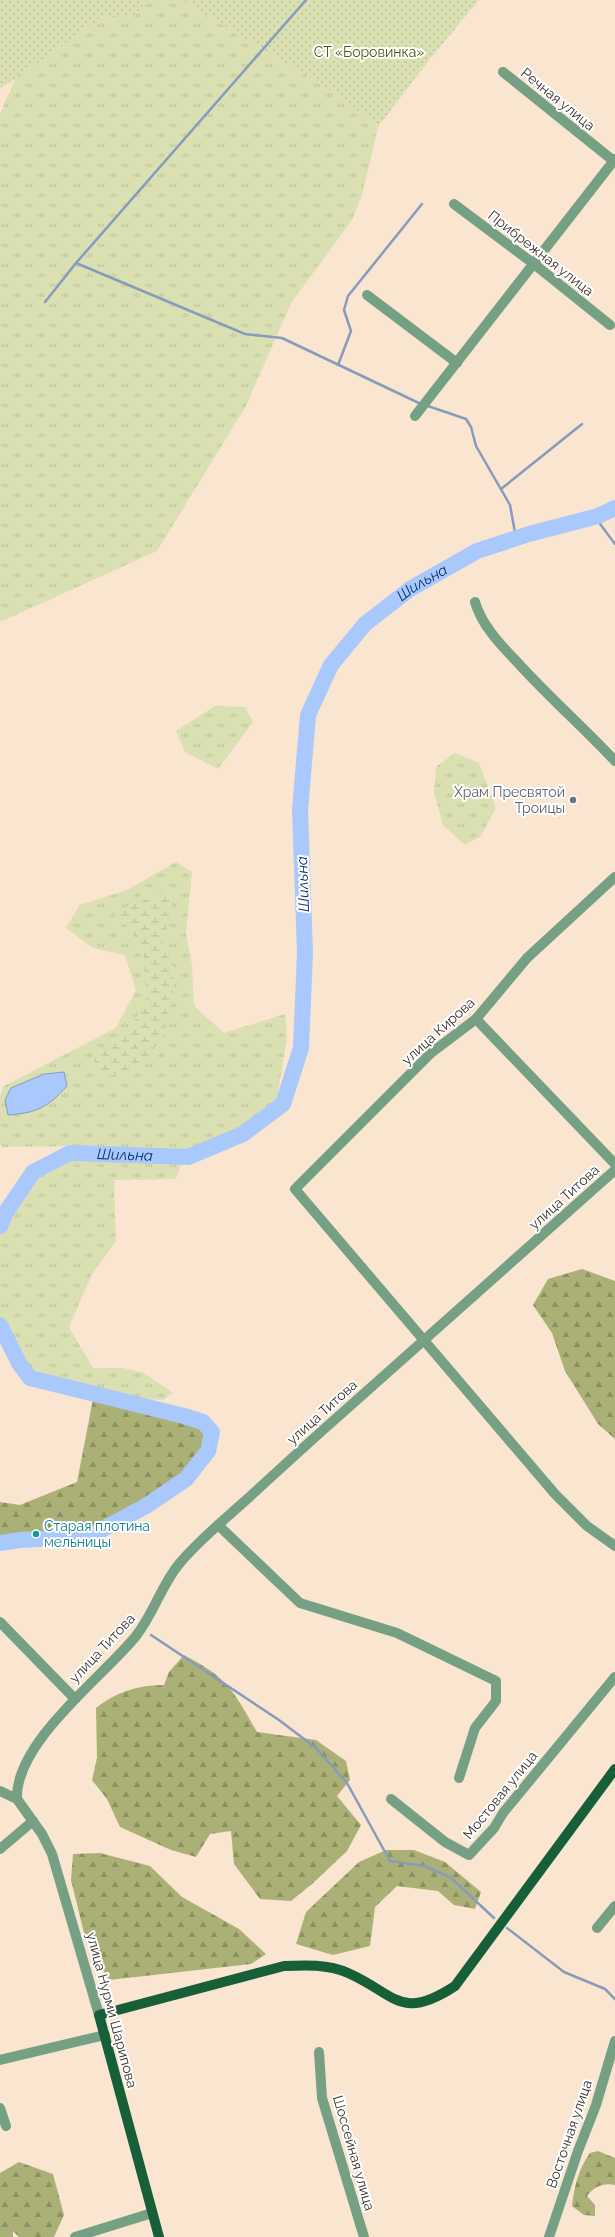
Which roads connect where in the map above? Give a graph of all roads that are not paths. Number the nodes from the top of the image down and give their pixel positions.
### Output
1 (503, 72) dead end
2 (615, 161) edge
3 (454, 204) dead end
4 (534, 264) junction
5 (367, 295) dead end
6 (610, 326) dead end
7 (457, 363) junction
8 (415, 416) dead end
9 (474, 602) dead end
10 (615, 760) edge
11 (615, 877) edge
12 (476, 1019) junction
13 (615, 1164) edge
14 (615, 1170) edge
15 (424, 1340) junction
16 (218, 1525) junction
17 (615, 1546) edge
18 (0, 1622) edge
19 (615, 1677) edge
20 (75, 1699) junction
21 (615, 1769) edge
22 (459, 1778) dead end
23 (0, 1791) edge
24 (391, 1798) dead end
25 (17, 1799) junction
26 (32, 1821) junction
27 (0, 1849) edge
28 (615, 1906) edge
29 (597, 1928) dead end
30 (99, 2015) junction
31 (104, 2035) junction
32 (615, 2041) edge
33 (319, 2052) dead end
34 (0, 2060) edge
35 (0, 2108) edge
36 (6, 2126) dead end
37 (152, 2213) junction
38 (75, 2237) edge
39 (159, 2237) edge
40 (364, 2237) edge
41 (549, 2237) edge

1 - 2 street, Речная улица
2 - 4 street
3 - 4 street, Прибрежная улица
4 - 6 street, Прибрежная улица
4 - 7 street
5 - 7 street
7 - 8 street
9 - 10 street
11 - 12 street, улица Кирова
12 - 13 street
12 - 15 street, улица Кирова
14 - 15 street, улица Титова
15 - 16 street, улица Титова
15 - 17 street
16 - 20 street, улица Титова
16 - 22 street
18 - 20 street, улица Титова
19 - 24 street, Мостовая улица
20 - 25 street, улица Титова
21 - 30 main road
23 - 25 street
25 - 26 street, улица Нурми Шарипова
26 - 27 street
26 - 30 street, улица Нурми Шарипова
28 - 29 street
30 - 31 main road, улица Нурми Шарипова
31 - 34 street
31 - 37 main road, улица Нурми Шарипова
32 - 41 street, Восточная улица
33 - 40 street, Шоссейная улица
35 - 36 street
37 - 38 street
37 - 39 main road, улица Нурми Шарипова

